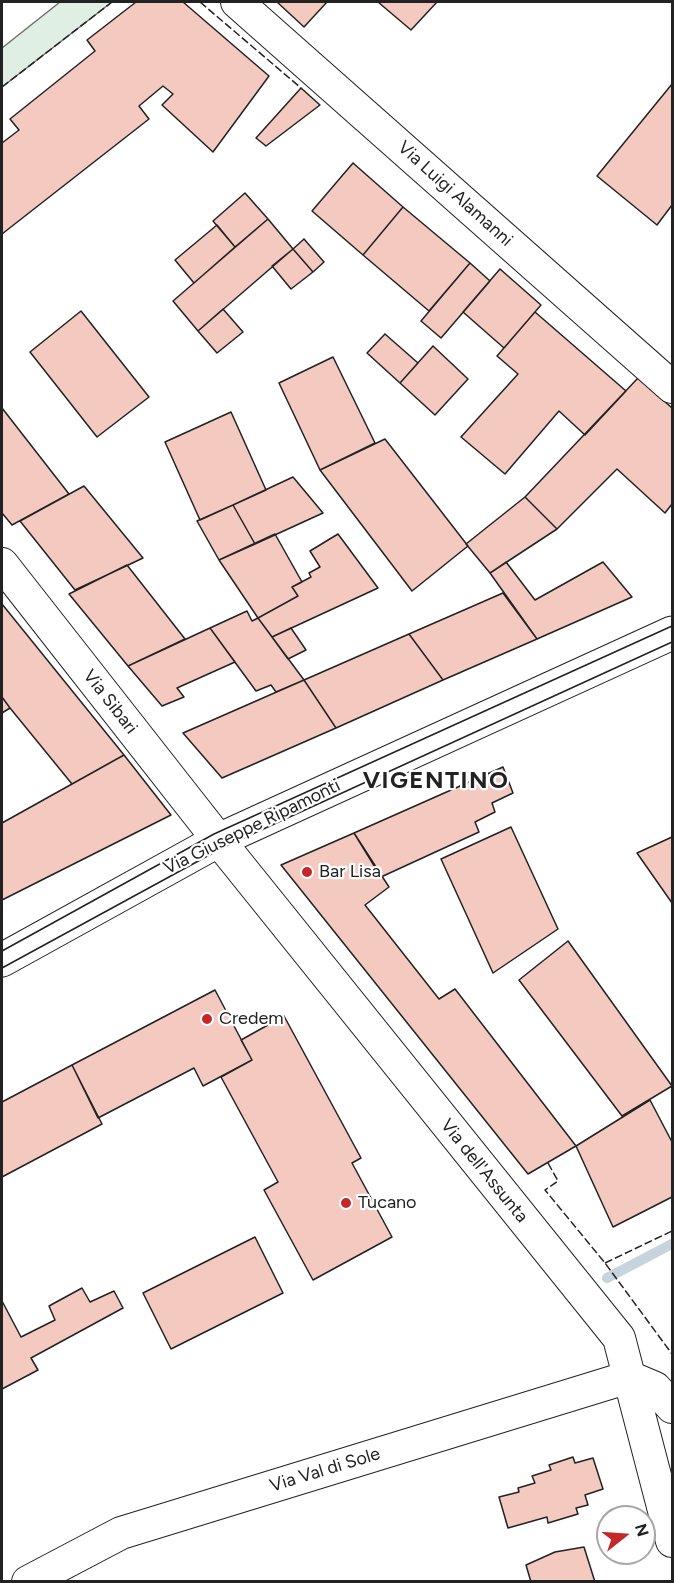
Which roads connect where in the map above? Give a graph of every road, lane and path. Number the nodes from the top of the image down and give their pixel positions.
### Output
1 (237, 2) edge
2 (672, 387) edge
3 (2, 564) edge
4 (672, 633) edge
5 (219, 840) junction
6 (2, 960) edge
7 (629, 1377) junction
8 (672, 1407) edge
9 (672, 1541) edge
10 (28, 1581) edge

1 - 2 street, Via Luigi Alamanni
3 - 5 street, Via Sibari
4 - 5 street, Via Giuseppe Ripamonti
5 - 6 street, Via Giuseppe Ripamonti
5 - 7 street, Via dell'Assunta
7 - 8 street
7 - 9 street, Via dell'Assunta
7 - 10 street, Via Val di Sole

